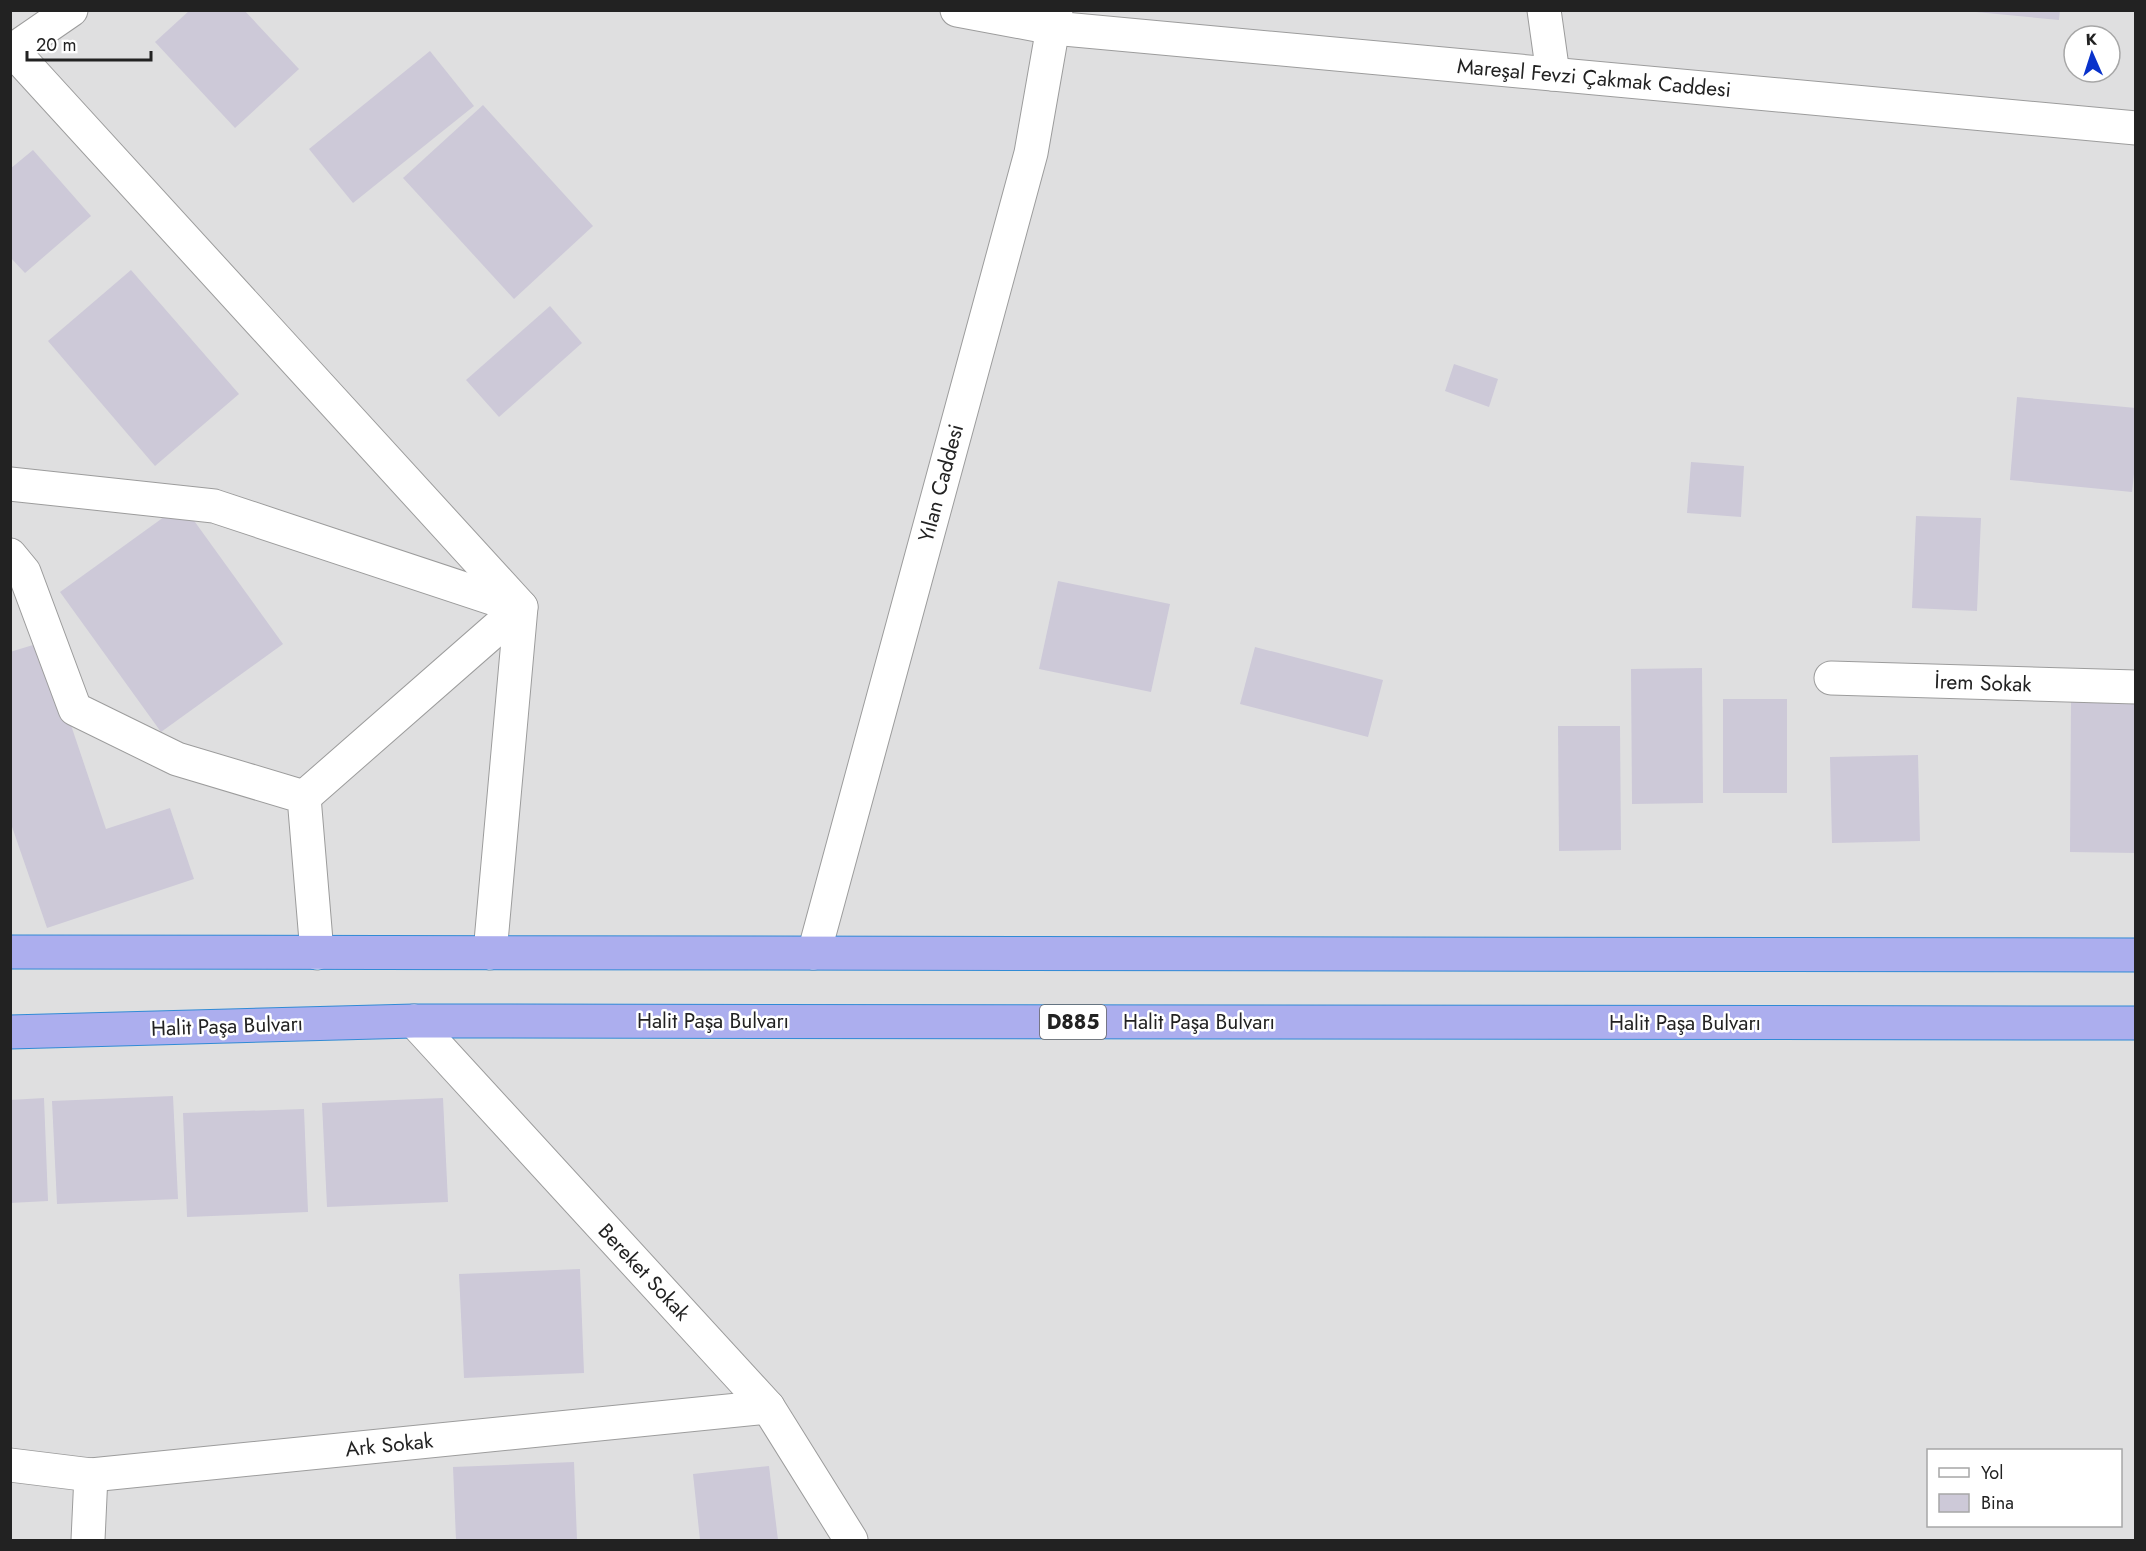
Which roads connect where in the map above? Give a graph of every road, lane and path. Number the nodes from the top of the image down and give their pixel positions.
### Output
1 (71, 10) edge
2 (957, 10) edge
3 (1545, 10) edge
4 (1055, 20) edge
5 (11, 51) edge
6 (1553, 74) junction
7 (2136, 128) edge
8 (10, 484) edge
9 (10, 555) edge
10 (521, 608) junction
11 (1831, 678) dead end
12 (2136, 687) edge
13 (304, 797) junction
14 (10, 952) edge
15 (317, 953) junction
16 (490, 953) junction
17 (814, 953) junction
18 (2136, 955) edge
19 (414, 1021) junction
20 (2136, 1023) edge
21 (10, 1032) edge
22 (768, 1407) junction
23 (10, 1466) edge
24 (91, 1475) junction
25 (88, 1540) edge
26 (851, 1540) edge

1 - 5 street
2 - 4 street, Mareşal Fevzi Çakmak Caddesi
3 - 6 street
4 - 6 street, Mareşal Fevzi Çakmak Caddesi
4 - 17 street, Yılan Caddesi
5 - 10 street
6 - 7 street, Mareşal Fevzi Çakmak Caddesi
8 - 10 street
9 - 13 street
10 - 13 street
10 - 16 street
11 - 12 street, İrem Sokak
13 - 15 street
14 - 15 highway
15 - 16 highway
16 - 17 highway
17 - 18 highway
19 - 20 highway, Halit Paşa Bulvarı / D885
19 - 21 highway, Halit Paşa Bulvarı / D885
19 - 22 street, Bereket Sokak
22 - 24 street, Ark Sokak
22 - 26 street, Bereket Sokak
23 - 24 street, Ark Sokak
24 - 25 street

